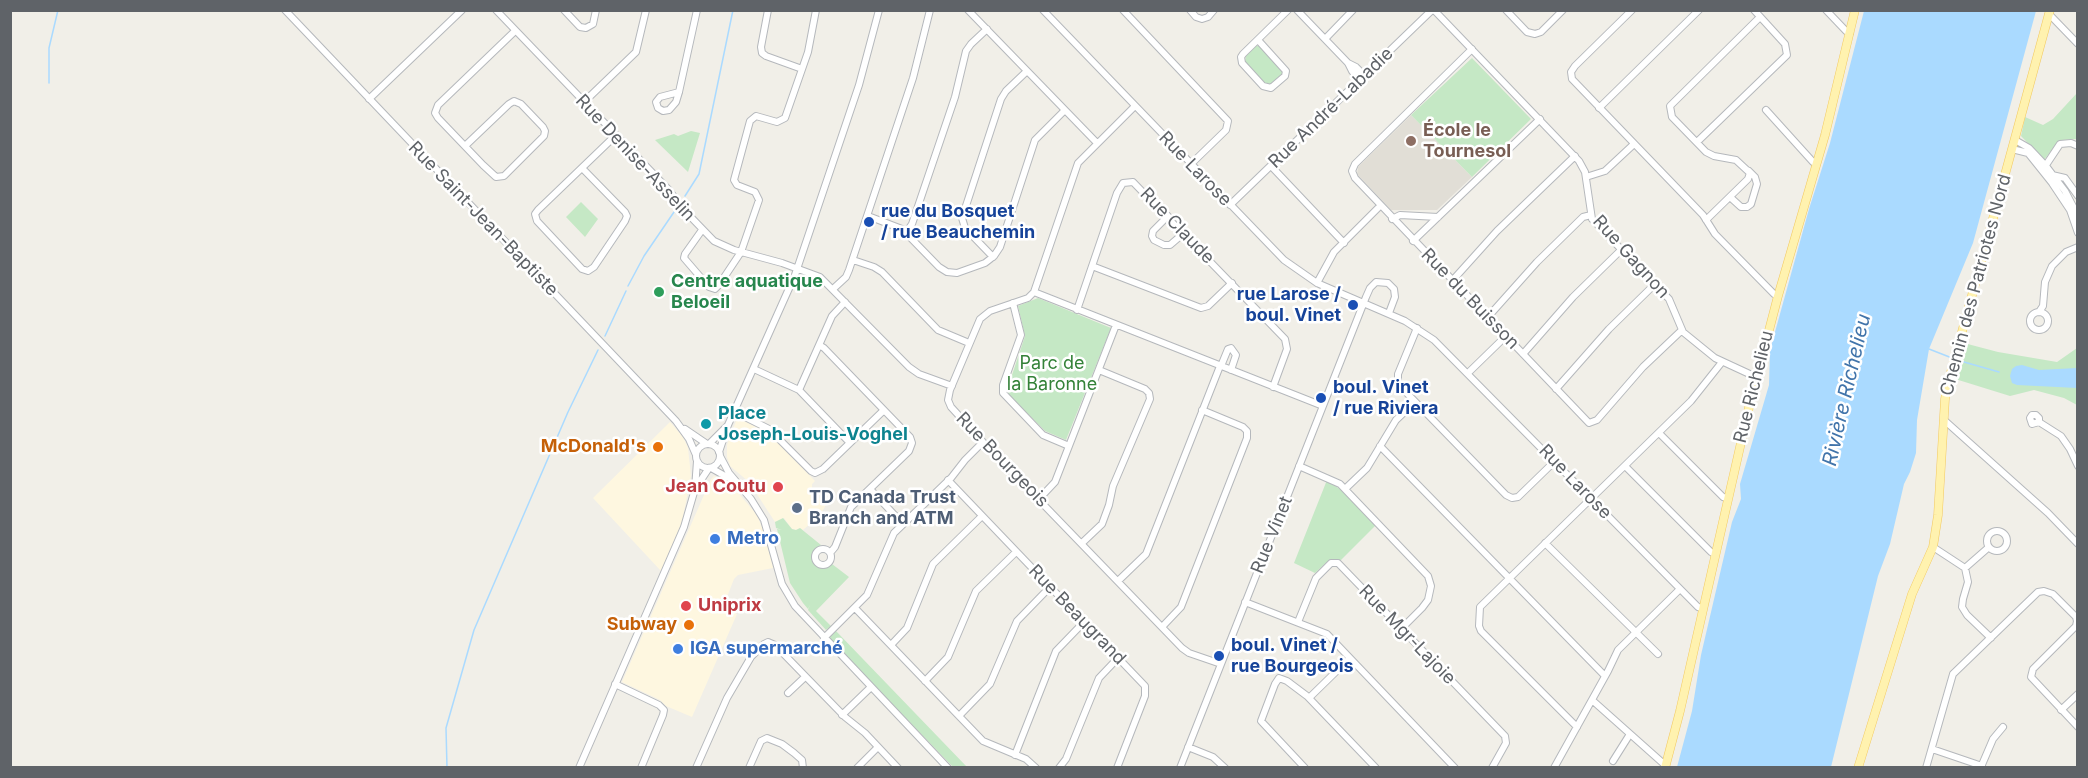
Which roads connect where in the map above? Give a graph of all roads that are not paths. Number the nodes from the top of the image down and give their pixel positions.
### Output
1 (285, 10) edge
2 (462, 10) edge
3 (496, 10) edge
4 (564, 10) edge
5 (596, 10) edge
6 (646, 10) edge
7 (697, 10) edge
8 (768, 10) edge
9 (816, 10) edge
10 (879, 10) edge
11 (930, 10) edge
12 (968, 10) edge
13 (1043, 10) edge
14 (1123, 10) edge
15 (1190, 10) edge
16 (1214, 10) edge
17 (1288, 10) edge
18 (1298, 10) edge
19 (1353, 10) edge
20 (1433, 10) edge
21 (1506, 10) edge
22 (1563, 10) edge
23 (1632, 10) edge
24 (1699, 10) edge
25 (1754, 10) edge
26 (1826, 10) edge
27 (1856, 10) edge
28 (2049, 12) edge
29 (1760, 17) junction
30 (987, 28) junction
31 (515, 31) junction
32 (1850, 33) junction
33 (1325, 39) junction
34 (1258, 40) junction
35 (2078, 44) edge
36 (1472, 49) junction
37 (802, 69) junction
38 (1027, 71) junction
39 (1363, 78) junction
40 (679, 92) dead end
41 (369, 99) junction
42 (584, 102) junction
43 (1135, 106) junction
44 (1599, 108) junction
45 (1065, 110) junction
46 (1766, 110) dead end
47 (1540, 119) junction
48 (616, 135) junction
49 (2015, 140) junction
50 (1697, 142) junction
51 (1097, 143) junction
52 (1634, 144) junction
53 (465, 146) junction
54 (2078, 146) edge
55 (2012, 150) junction
56 (1575, 156) junction
57 (1817, 163) junction
58 (1191, 164) junction
59 (1271, 166) junction
60 (582, 168) junction
61 (2044, 168) junction
62 (1749, 171) junction
63 (2052, 175) junction
64 (1586, 177) junction
65 (2078, 196) edge
66 (1730, 197) junction
67 (1230, 206) junction
68 (1380, 206) junction
69 (1591, 214) junction
70 (868, 216) junction
71 (1168, 216) junction
72 (2078, 216) edge
73 (1438, 217) junction
74 (1392, 219) junction
75 (1706, 220) junction
76 (702, 230) junction
77 (906, 233) junction
78 (1184, 233) junction
79 (2078, 233) edge
80 (1413, 241) junction
81 (1344, 243) junction
82 (2078, 247) edge
83 (1621, 250) junction
84 (741, 252) junction
85 (993, 257) junction
86 (853, 260) junction
87 (1092, 266) junction
88 (798, 268) junction
89 (1452, 281) junction
90 (1232, 283) junction
91 (1317, 284) junction
92 (1655, 284) junction
93 (833, 289) junction
94 (1034, 292) junction
95 (1778, 296) junction
96 (845, 302) junction
97 (1012, 303) junction
98 (1364, 304) junction
99 (1077, 309) junction
100 (2039, 312) dead end
101 (1389, 314) junction
102 (1487, 318) junction
103 (1116, 325) junction
104 (1417, 328) junction
105 (1682, 330) junction
106 (1506, 336) junction
107 (969, 343) junction
108 (819, 345) junction
109 (1523, 354) junction
110 (1722, 362) junction
111 (1221, 366) junction
112 (754, 369) junction
113 (1099, 370) junction
114 (1231, 370) junction
115 (1468, 373) junction
116 (1756, 377) junction
117 (952, 386) junction
118 (1273, 387) junction
119 (1556, 389) junction
120 (798, 390) junction
121 (1415, 402) junction
122 (1323, 406) junction
123 (884, 410) junction
124 (1202, 410) junction
125 (735, 412) junction
126 (1944, 420) junction
127 (2039, 422) dead end
128 (728, 425) junction
129 (682, 427) junction
130 (1659, 432) junction
131 (983, 442) junction
132 (850, 443) junction
133 (708, 444) junction
134 (1069, 446) junction
135 (1380, 446) junction
136 (720, 454) junction
137 (697, 458) junction
138 (1555, 461) junction
139 (1299, 466) junction
140 (1624, 466) junction
141 (2078, 466) edge
142 (710, 468) junction
143 (948, 480) junction
144 (737, 483) junction
145 (694, 489) junction
146 (870, 489) junction
147 (1346, 489) junction
148 (1727, 498) junction
149 (1039, 499) junction
150 (1590, 499) junction
151 (982, 516) junction
152 (903, 524) junction
153 (1082, 543) junction
154 (1545, 543) junction
155 (2078, 544) edge
156 (1933, 547) junction
157 (1989, 547) dead end
158 (1016, 552) junction
159 (830, 553) dead end
160 (1715, 554) junction
161 (1965, 568) junction
162 (1509, 578) junction
163 (1118, 581) junction
164 (1050, 587) junction
165 (1680, 589) junction
166 (1245, 602) junction
167 (855, 608) junction
168 (1702, 608) junction
169 (1084, 622) junction
170 (1298, 622) junction
171 (1162, 627) junction
172 (1401, 629) junction
173 (1635, 632) junction
174 (824, 638) junction
175 (1991, 638) junction
176 (891, 645) junction
177 (1658, 654) dead end
178 (1118, 658) junction
179 (1350, 658) junction
180 (1221, 664) junction
181 (1605, 676) junction
182 (805, 677) junction
183 (925, 681) junction
184 (615, 684) junction
185 (871, 687) junction
186 (788, 693) dead end
187 (2078, 694) edge
188 (1309, 698) junction
189 (1592, 700) junction
190 (2061, 710) junction
191 (842, 715) junction
192 (959, 716) junction
193 (1577, 727) junction
194 (2003, 727) dead end
195 (2078, 727) edge
196 (1630, 734) junction
197 (878, 747) junction
198 (1188, 747) junction
199 (1932, 749) junction
200 (1015, 755) junction
201 (1613, 761) dead end
202 (1665, 766) edge
203 (1860, 766) edge
204 (1981, 767) edge
205 (579, 768) edge
206 (641, 768) edge
207 (696, 768) edge
208 (749, 768) edge
209 (803, 768) edge
210 (857, 768) edge
211 (898, 768) edge
212 (948, 768) edge
213 (1036, 768) edge
214 (1059, 768) edge
215 (1117, 768) edge
216 (1180, 768) edge
217 (1225, 768) edge
218 (1305, 768) edge
219 (1376, 768) edge
220 (1455, 768) edge
221 (1492, 768) edge
222 (1554, 768) edge
223 (1926, 768) edge

1 - 41 street, Rue Saint-Jean-Baptiste
2 - 41 street
3 - 31 street, Rue Denise-Asselin
4 - 5 street
6 - 42 street
7 - 40 street
8 - 37 street
9 - 37 street
10 - 88 street
11 - 70 street
12 - 30 street
13 - 43 street, Rue Larose
14 - 58 street
15 - 16 street
17 - 34 street
18 - 33 street
19 - 33 street
20 - 36 street, Rue Gagnon
20 - 39 street, Rue André-Labadie
21 - 22 street
23 - 44 street
24 - 44 street
25 - 29 street
26 - 32 street
27 - 32 main road, Rue Richelieu
28 - 35 street
28 - 49 main road, Chemin des Patriotes Nord
29 - 50 street
29 - 50 street
30 - 38 street
30 - 77 street
31 - 42 street, Rue Denise-Asselin
31 - 53 street
32 - 57 main road, Rue Richelieu
33 - 39 street
34 - 34 street
36 - 47 street, Rue Gagnon
36 - 68 street, Rue du Buisson
37 - 84 street
38 - 45 street
38 - 85 street
39 - 59 street, Rue André-Labadie
41 - 129 street, Rue Saint-Jean-Baptiste
42 - 48 street, Rue Denise-Asselin
43 - 51 street
43 - 58 street, Rue Larose
44 - 52 street
45 - 51 street
45 - 85 street
46 - 57 street
47 - 56 street, Rue Gagnon
47 - 73 street
48 - 60 street
48 - 76 street, Rue Denise-Asselin
49 - 55 main road, Chemin des Patriotes Nord
49 - 61 street
50 - 62 street
51 - 94 street
52 - 64 street
52 - 75 street
53 - 53 street
54 - 61 street
55 - 61 street
55 - 126 main road, Chemin des Patriotes Nord
56 - 64 street, Rue Gagnon
56 - 89 street
57 - 95 main road, Rue Richelieu
58 - 67 street, Rue Larose
59 - 67 street, Rue André-Labadie
59 - 81 street
60 - 60 street
61 - 63 street
61 - 79 street
62 - 66 street
62 - 66 street
63 - 65 street
63 - 72 street
64 - 69 street, Rue Gagnon
66 - 75 street
67 - 91 street, Rue Larose
68 - 74 street, Rue du Buisson
68 - 81 street
69 - 83 street, Rue Gagnon
69 - 102 street
70 - 77 street
70 - 86 street
71 - 78 street, Rue Claude
71 - 78 street
71 - 87 street, Rue Claude
73 - 74 street
73 - 80 street
74 - 80 street, Rue du Buisson
75 - 95 street
76 - 84 street, Rue Denise-Asselin
76 - 84 street
77 - 85 street
78 - 90 street, Rue Claude
80 - 89 street, Rue du Buisson
81 - 91 street
82 - 100 street
83 - 92 street, Rue Gagnon
83 - 109 street
84 - 88 street, Rue Denise-Asselin
86 - 93 street
86 - 107 street
87 - 90 street
87 - 99 street, Rue Claude
88 - 93 street, Rue Denise-Asselin
88 - 112 street
89 - 102 street, Rue du Buisson
90 - 118 street, Rue Claude
91 - 98 street, Rue Larose
92 - 105 street, Rue Gagnon
92 - 119 street
93 - 96 street, Rue Denise-Asselin
94 - 97 street, Rue Bourgeois
94 - 99 street
95 - 116 main road, Rue Richelieu
96 - 108 street
96 - 117 street, Rue Denise-Asselin
97 - 107 street, Rue Bourgeois
97 - 134 street
98 - 101 street, Rue Larose
98 - 101 street
98 - 122 street, Rue Vinet
99 - 103 street
101 - 104 street, Rue Larose
102 - 106 street, Rue du Buisson
103 - 111 street
103 - 113 street
104 - 115 street, Rue Larose
104 - 121 street
105 - 110 street, Rue Gagnon
105 - 119 street, Rue du Buisson
106 - 109 street, Rue du Buisson
106 - 115 street
107 - 117 street, Rue Bourgeois
108 - 120 street
108 - 123 street
109 - 119 street, Rue du Buisson
110 - 116 street, Rue Gagnon
110 - 130 street
111 - 114 street
111 - 114 street
111 - 124 street
112 - 120 street
112 - 125 street
113 - 134 street
113 - 153 street
114 - 118 street
115 - 138 street, Rue Larose
116 - 148 main road, Rue Richelieu
117 - 131 street, Rue Bourgeois
118 - 122 street
120 - 132 street
121 - 135 street
121 - 138 street
122 - 139 street, Rue Vinet
123 - 132 street
123 - 146 street
124 - 163 street
124 - 171 street
125 - 128 street
125 - 132 street
126 - 155 street
126 - 156 main road, Chemin des Patriotes Nord
127 - 141 street
128 - 133 street
128 - 136 street
129 - 133 street, Rue Saint-Jean-Baptiste
129 - 137 street, Rue Saint-Jean-Baptiste
130 - 140 street
130 - 148 street
131 - 143 street
131 - 149 street, Rue Bourgeois
133 - 136 street
133 - 137 street
134 - 149 street
135 - 147 street
135 - 162 street
136 - 142 street
136 - 144 street
137 - 142 street
137 - 145 street
138 - 150 street, Rue Larose
139 - 147 street
139 - 166 street, Rue Vinet
140 - 150 street
140 - 160 street
142 - 144 street
142 - 145 street
143 - 151 street, Rue Beaugrand
143 - 152 street
144 - 174 street
145 - 184 street
146 - 152 street
146 - 159 street
147 - 172 street
148 - 160 main road, Rue Richelieu
149 - 153 street, Rue Bourgeois
150 - 154 street
150 - 165 street, Rue Larose
151 - 158 street, Rue Beaugrand
151 - 176 street
152 - 167 street
153 - 163 street, Rue Bourgeois
154 - 162 street
154 - 173 street
156 - 161 street
156 - 203 main road, Chemin des Patriotes Nord
157 - 161 street
158 - 164 street, Rue Beaugrand
158 - 183 street
160 - 168 main road, Rue Richelieu
161 - 175 street
162 - 181 street
162 - 193 street
163 - 171 street, Rue Bourgeois
164 - 169 street, Rue Beaugrand
164 - 192 street
165 - 168 street, Rue Larose
165 - 173 street
166 - 170 street
166 - 180 street, Rue Vinet
167 - 174 street
167 - 176 street
168 - 202 main road, Rue Richelieu
169 - 178 street, Rue Beaugrand
169 - 200 street
170 - 172 street, Rue Mgr-Lajoie
170 - 179 street
171 - 180 street, Rue Bourgeois
172 - 221 street, Rue Mgr-Lajoie
173 - 177 street
173 - 181 street
174 - 185 street
175 - 190 street
175 - 199 street
176 - 183 street
178 - 214 street
178 - 215 street, Rue Beaugrand
179 - 188 street
179 - 220 street
180 - 198 street, Rue Vinet
181 - 189 street
182 - 186 street
182 - 191 street
182 - 207 street
183 - 192 street
184 - 205 street
184 - 206 street
185 - 191 street
185 - 212 street
187 - 190 street
188 - 218 street
188 - 219 street
189 - 193 street
189 - 196 street
190 - 195 street
191 - 197 street
192 - 200 street
193 - 222 street
194 - 204 street
196 - 201 street
196 - 202 street
197 - 210 street
197 - 211 street
198 - 216 street, Rue Vinet
198 - 217 street
199 - 204 street
199 - 223 street
200 - 213 street
208 - 209 street

